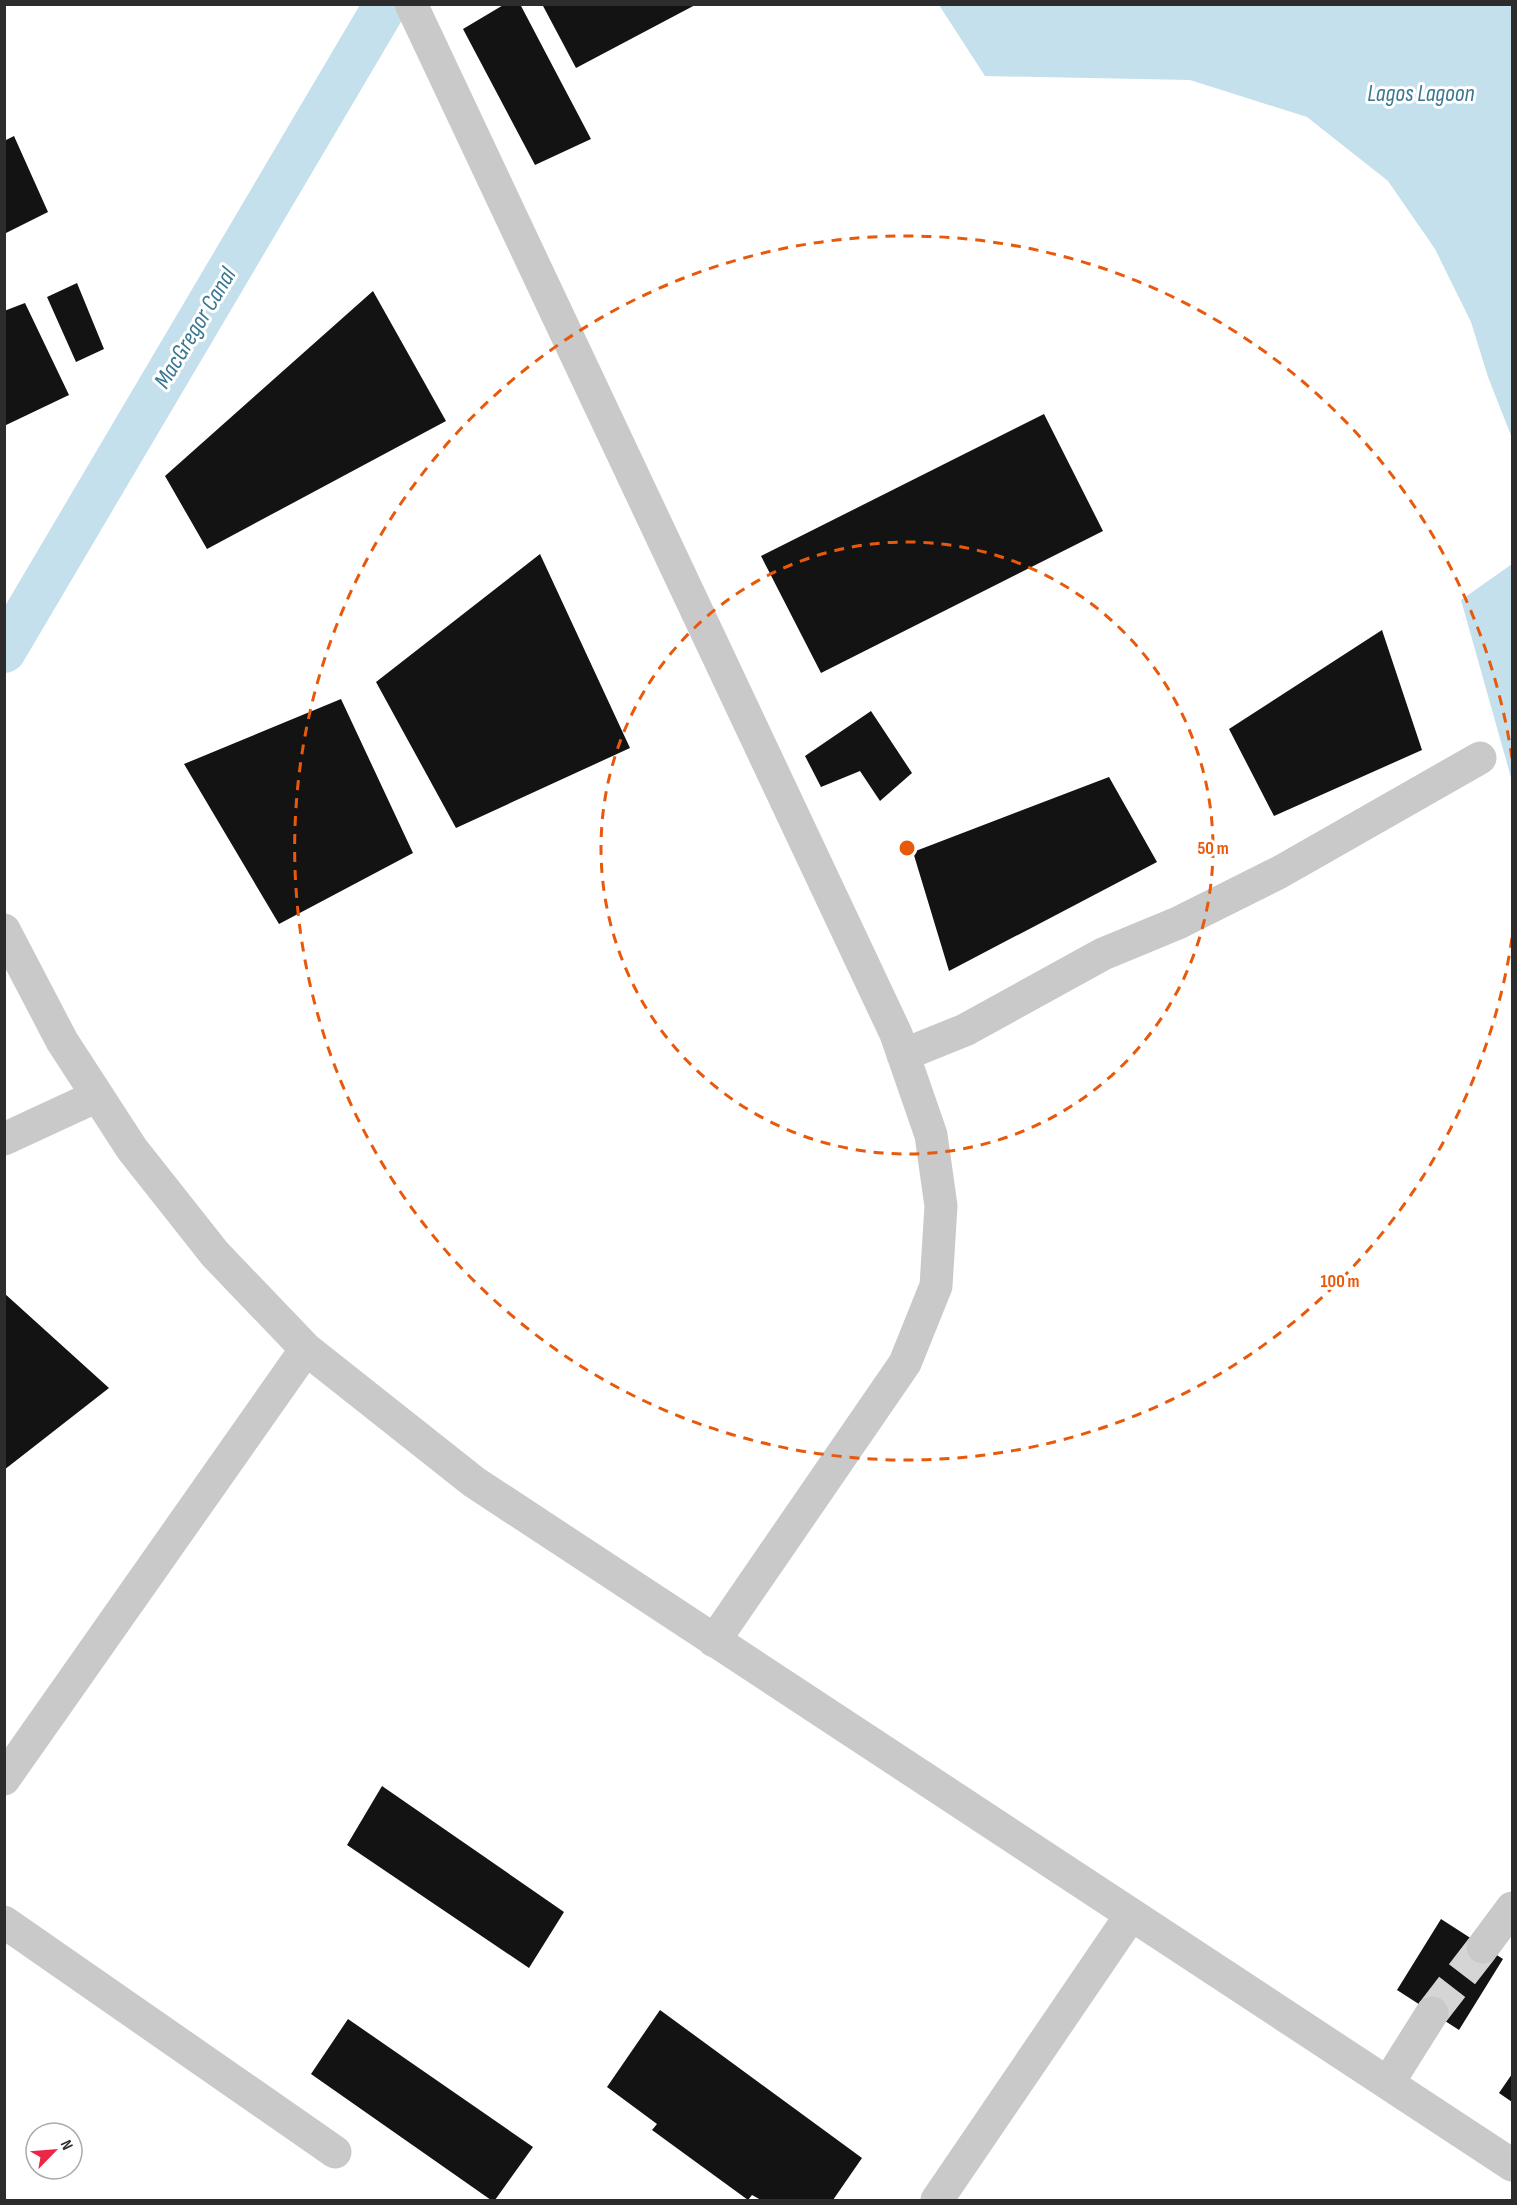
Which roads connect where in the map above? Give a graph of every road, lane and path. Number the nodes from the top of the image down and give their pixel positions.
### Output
1 (414, 10) edge
2 (1480, 758) dead end
3 (4, 930) edge
4 (903, 1055) junction
5 (97, 1096) junction
6 (4, 1139) edge
7 (306, 1349) junction
8 (714, 1641) junction
9 (4, 1779) edge
10 (1512, 1908) edge
11 (1131, 1915) junction
12 (4, 1922) edge
13 (1483, 1947) tunnel mouth
14 (1432, 2013) tunnel mouth
15 (1388, 2083) junction
16 (335, 2152) dead end
17 (1512, 2165) edge
18 (937, 2200) edge

1 - 4 street
2 - 4 street
3 - 5 street
4 - 8 street
5 - 6 street
5 - 7 street
7 - 8 street
7 - 9 street
8 - 11 street
10 - 13 street
11 - 15 street
11 - 18 street
12 - 16 street
14 - 15 street
15 - 17 street

